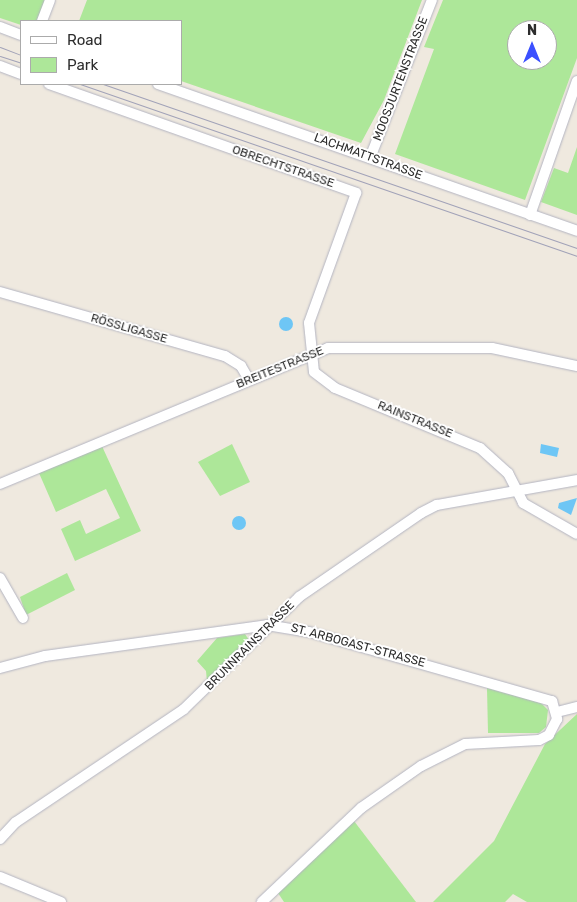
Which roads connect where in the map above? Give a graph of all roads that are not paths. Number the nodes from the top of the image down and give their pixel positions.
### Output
1 (50, 0) edge
2 (432, 0) edge
3 (42, 20) edge
4 (0, 27) edge
5 (20, 36) edge
6 (0, 66) edge
7 (20, 74) edge
8 (577, 81) edge
9 (52, 85) edge
10 (161, 85) edge
11 (370, 158) junction
12 (530, 215) junction
13 (577, 231) edge
14 (0, 292) edge
15 (310, 355) junction
16 (577, 366) edge
17 (249, 380) junction
18 (577, 480) edge
19 (0, 484) edge
20 (516, 493) junction
21 (577, 534) edge
22 (0, 578) edge
23 (23, 618) dead end
24 (267, 625) junction
25 (0, 668) edge
26 (577, 707) edge
27 (557, 712) junction
28 (0, 839) edge
29 (0, 877) edge
30 (61, 902) edge
31 (262, 902) edge

1 - 3 street
2 - 11 street, MOOSJURTENSTRASSE
4 - 5 street
6 - 7 street
8 - 12 street
9 - 15 street, OBRECHTSTRASSE
10 - 11 street, LACHMATTSTRASSE
11 - 12 street, LACHMATTSTRASSE
12 - 13 street, LACHMATTSTRASSE
14 - 17 street, RÖSSLIGASSE
15 - 16 street, BREITESTRASSE
15 - 17 street, BREITESTRASSE
15 - 20 street, RAINSTRASSE
17 - 19 street, BREITESTRASSE
18 - 20 street, BRUNNRAINSTRASSE
20 - 21 street
20 - 24 street, BRUNNRAINSTRASSE
22 - 23 street
24 - 25 street, ST. ARBOGAST-STRASSE
24 - 27 street, ST. ARBOGAST-STRASSE
24 - 28 street, BRUNNRAINSTRASSE
26 - 27 street
27 - 31 street
29 - 30 street

